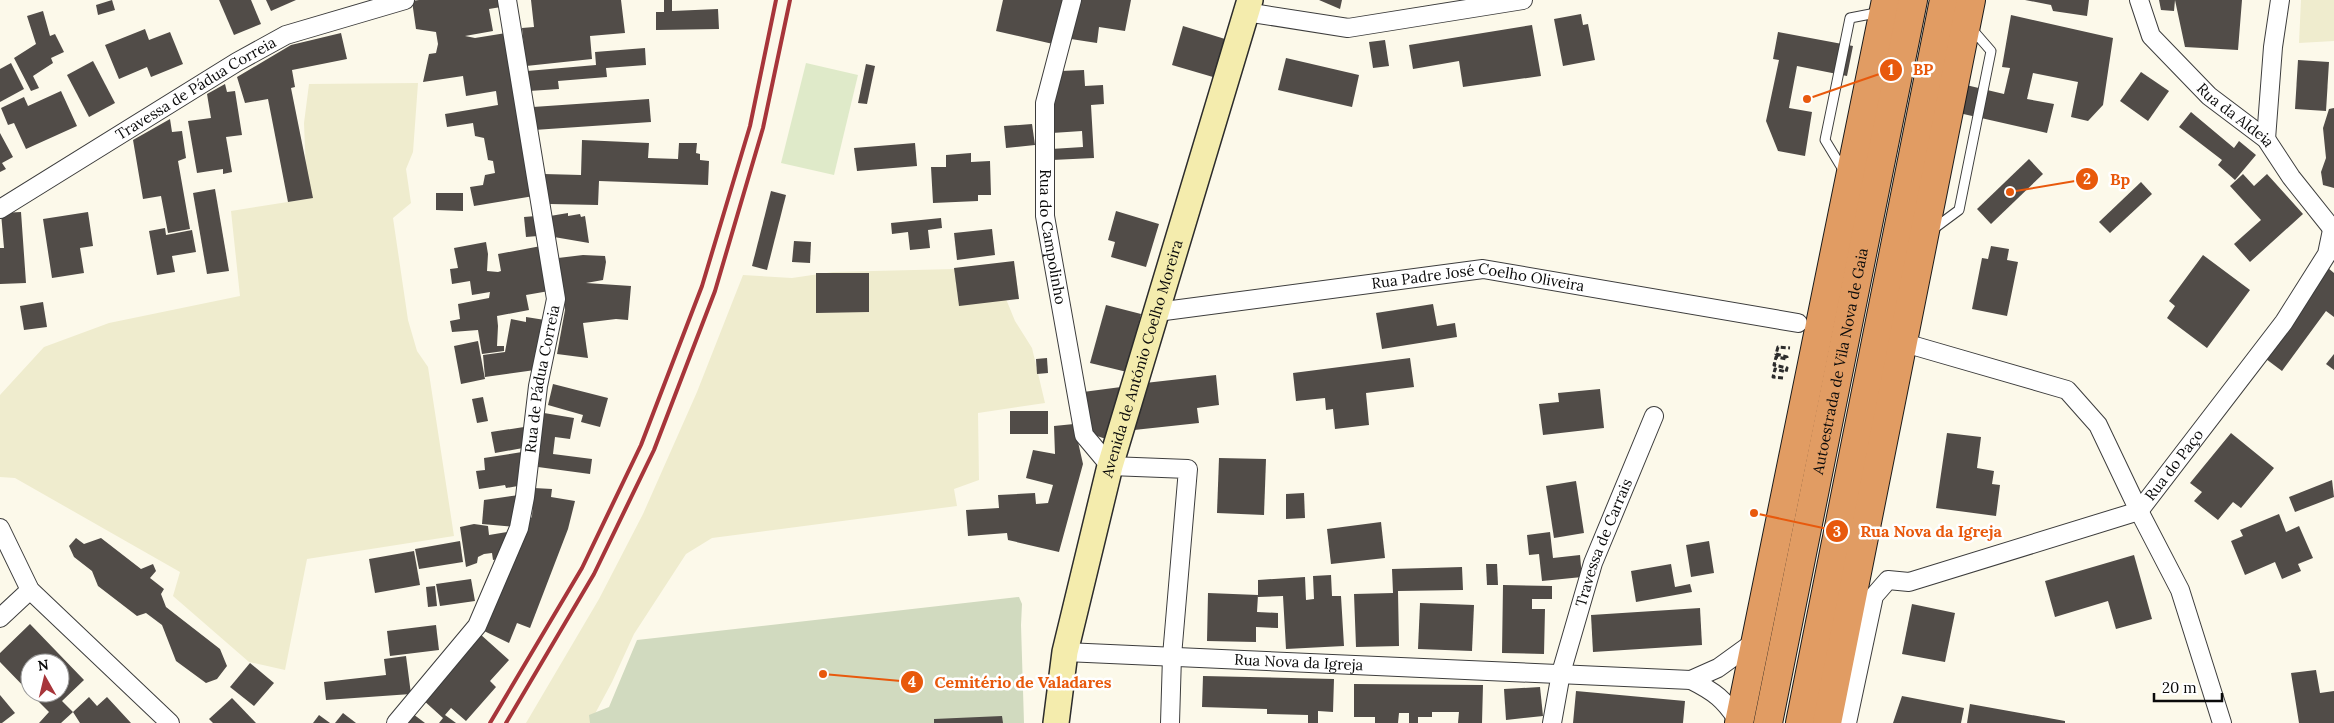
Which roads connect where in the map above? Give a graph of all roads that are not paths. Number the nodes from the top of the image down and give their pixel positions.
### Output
1 (405, 0) edge
2 (508, 0) edge
3 (1072, 0) edge
4 (1523, 0) edge
5 (1913, 0) edge
6 (1944, 0) edge
7 (2139, 0) edge
8 (2280, 0) edge
9 (1248, 6) edge
10 (1885, 6) edge
11 (1968, 12) edge
12 (2266, 139) junction
13 (0, 209) edge
14 (2333, 231) edge
15 (1157, 312) junction
16 (1797, 323) road end
17 (1915, 346) dead end
18 (1654, 416) dead end
19 (1110, 466) junction
20 (2139, 512) junction
21 (0, 528) edge
22 (30, 590) junction
23 (0, 618) edge
24 (1754, 642) junction
25 (1065, 652) junction
26 (1172, 656) junction
27 (1561, 673) junction
28 (1691, 680) junction
29 (1739, 722) edge
30 (170, 723) edge
31 (396, 723) edge
32 (1056, 723) edge
33 (1170, 723) edge
34 (1552, 723) edge
35 (1768, 723) edge
36 (1800, 723) edge
37 (1827, 723) edge
38 (1846, 723) edge
39 (2222, 723) edge

1 - 13 street, Travessa de Pádua Correia
2 - 31 street, Rua de Pádua Correia
3 - 19 street, Rua do Campolinho
4 - 9 street
5 - 35 highway, Autoestrada de Vila Nova de Gaia
6 - 36 highway, Autoestrada de Vila Nova de Gaia
7 - 12 street, Rua da Aldeia
8 - 12 street
9 - 15 street, Avenida de António Coelho Moreira
10 - 24 highway
11 - 37 highway
12 - 14 street, Rua da Aldeia
14 - 20 street, Rua do Paço
15 - 16 street, Rua Padre José Coelho Oliveira
15 - 19 street, Avenida de António Coelho Moreira
17 - 20 street
18 - 27 street, Travessa de Carrais
19 - 25 street, Avenida de António Coelho Moreira
19 - 26 street
20 - 38 street
20 - 39 street, Rua do Paço
21 - 22 street
22 - 23 street
22 - 30 street
24 - 28 street, Rua Nova da Igreja
24 - 29 highway
25 - 26 street, Rua Nova da Igreja
25 - 32 street, Avenida de António Coelho Moreira
26 - 27 street, Rua Nova da Igreja
26 - 33 street
27 - 28 street, Rua Nova da Igreja
27 - 34 street, Travessa de Carrais
28 - 29 street, Rua Nova da Igreja

